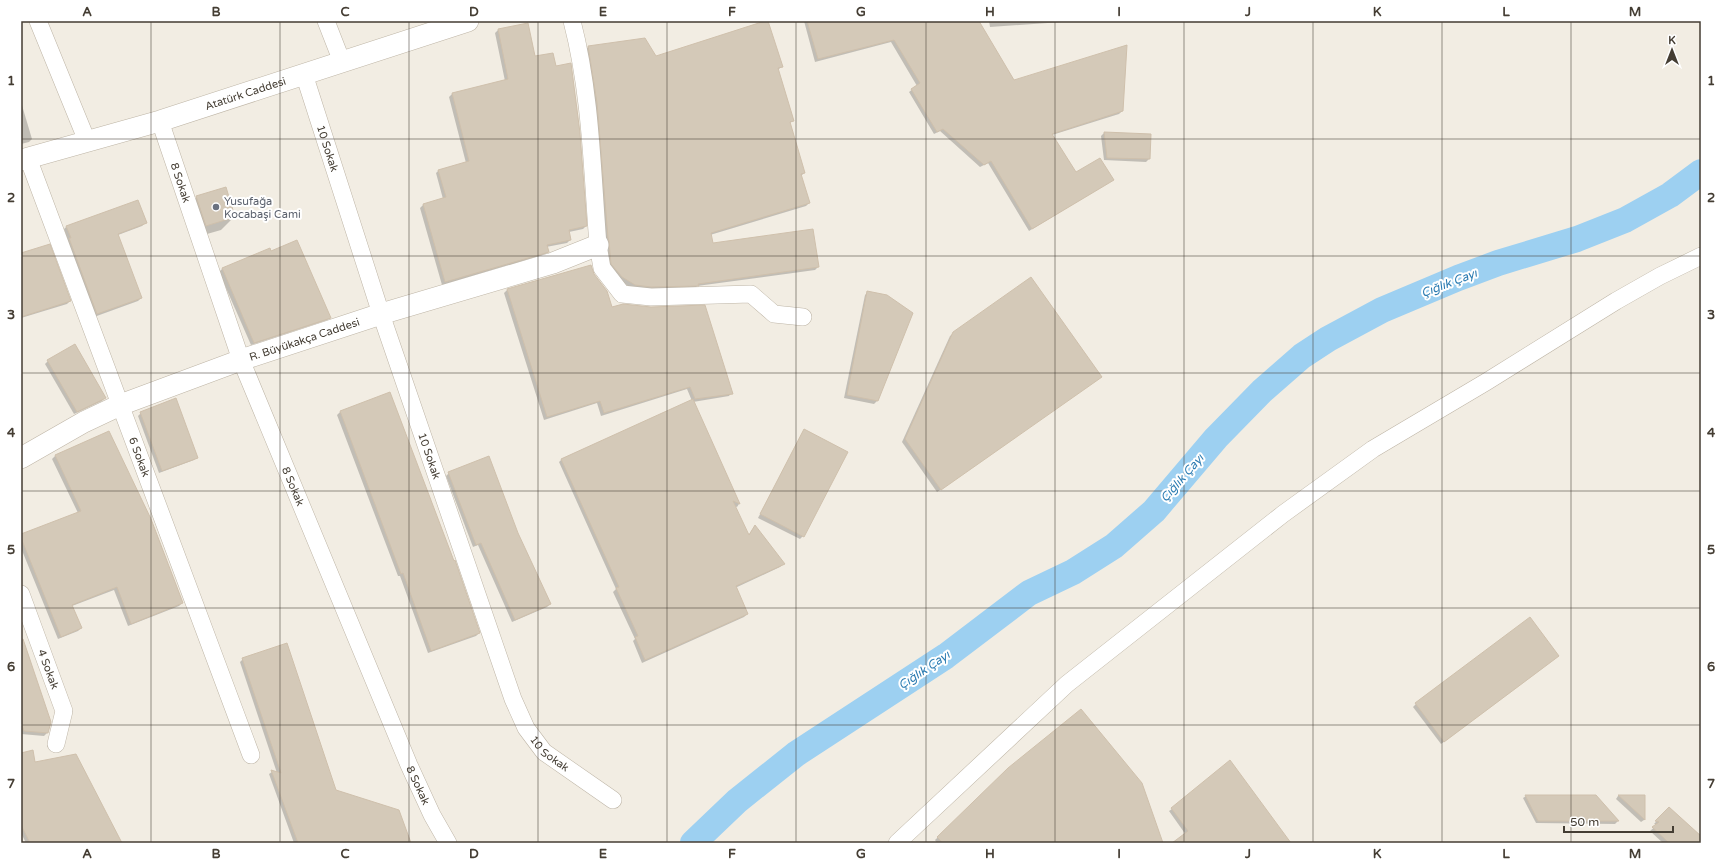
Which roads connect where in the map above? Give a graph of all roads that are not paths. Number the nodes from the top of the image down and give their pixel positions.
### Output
1 (38, 21) edge
2 (326, 21) edge
3 (468, 21) edge
4 (572, 21) edge
5 (342, 62) junction
6 (304, 74) junction
7 (160, 121) junction
8 (87, 141) junction
9 (24, 159) edge
10 (598, 245) junction
11 (1701, 256) edge
12 (381, 314) junction
13 (803, 317) dead end
14 (241, 360) junction
15 (120, 405) junction
16 (21, 458) edge
17 (21, 594) edge
18 (56, 744) dead end
19 (251, 755) dead end
20 (613, 800) dead end
21 (448, 843) edge
22 (897, 843) edge

1 - 8 street
2 - 5 street
3 - 5 street, Atatürk Caddesi
4 - 10 street
5 - 6 street, Atatürk Caddesi
6 - 7 street, Atatürk Caddesi
6 - 12 street, 10 Sokak
7 - 8 street, Atatürk Caddesi
7 - 14 street, 8 Sokak
8 - 9 street, Atatürk Caddesi
9 - 15 street, 6 Sokak
10 - 12 street, R. Büyükakça Caddesi
10 - 13 street
11 - 22 street
12 - 14 street, R. Büyükakça Caddesi
12 - 20 street, 10 Sokak
14 - 15 street, R. Büyükakça Caddesi
14 - 21 street, 8 Sokak
15 - 16 street, R. Büyükakça Caddesi
15 - 19 street, 6 Sokak
17 - 18 street, 4 Sokak

